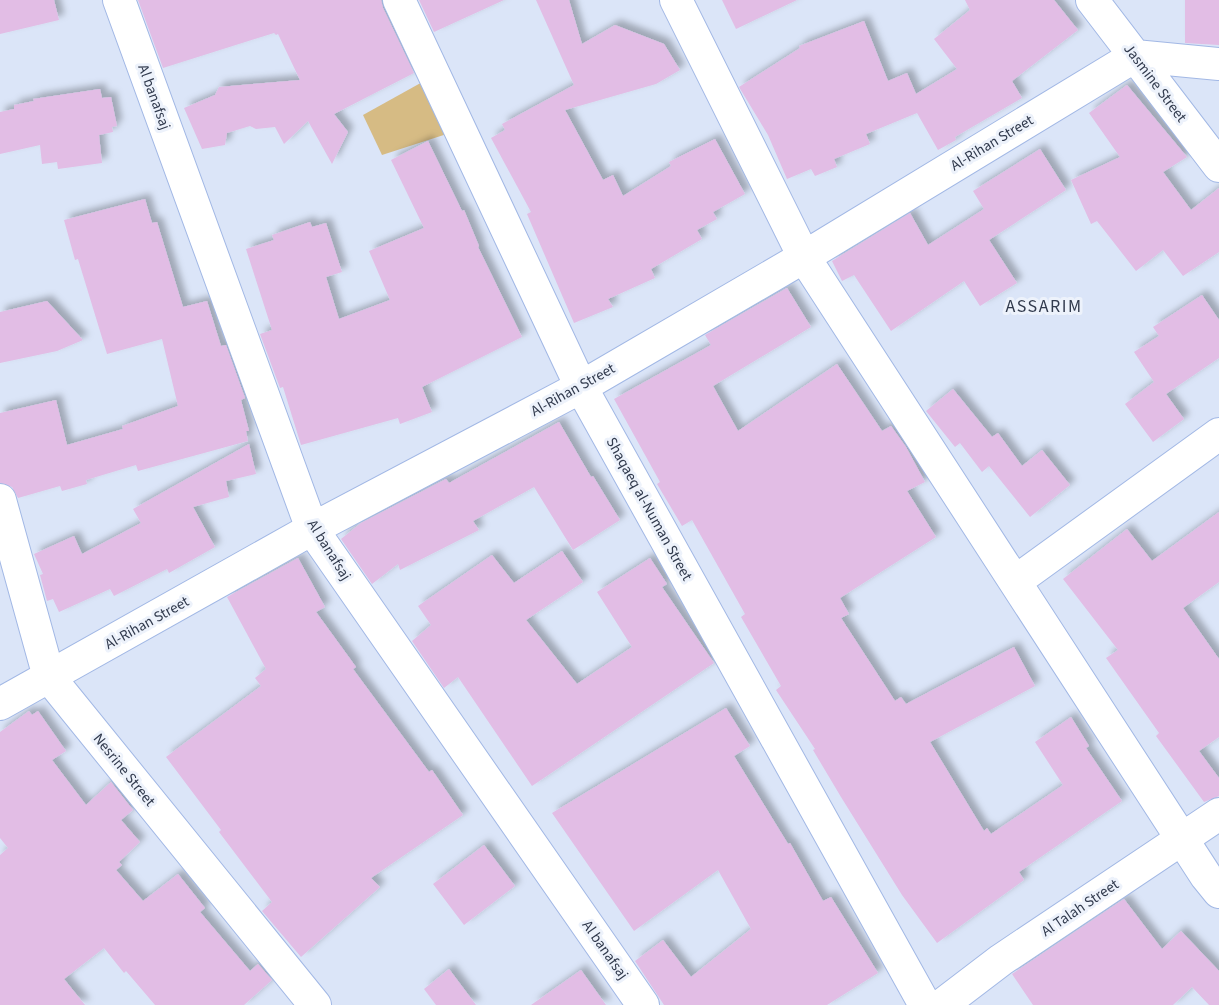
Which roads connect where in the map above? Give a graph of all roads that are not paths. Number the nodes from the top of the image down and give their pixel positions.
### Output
1 (119, 0) edge
2 (399, 0) edge
3 (676, 0) edge
4 (1092, 0) edge
5 (1135, 56) junction
6 (1219, 64) edge
7 (1219, 166) edge
8 (804, 257) junction
9 (581, 387) junction
10 (1219, 434) edge
11 (0, 501) edge
12 (312, 529) junction
13 (1016, 581) junction
14 (49, 677) junction
15 (0, 704) edge
16 (1219, 814) edge
17 (1181, 838) junction
18 (1219, 892) edge
19 (315, 1005) edge
20 (643, 1005) edge
21 (925, 1005) edge
22 (942, 1005) edge

1 - 12 street, Al banafsaj
2 - 9 street, Shaqaeq al-Numan Street
3 - 8 street
4 - 5 street, Jasmine Street
5 - 6 street
5 - 7 street, Jasmine Street
5 - 8 street, Al-Rihan Street
8 - 9 street, Al-Rihan Street
8 - 13 street
9 - 12 street, Al-Rihan Street
9 - 21 street, Shaqaeq al-Numan Street
10 - 13 street
11 - 14 street, Nesrine Street
12 - 14 street, Al-Rihan Street
12 - 20 street, Al banafsaj
13 - 17 street
14 - 15 street, Al-Rihan Street
14 - 19 street, Nesrine Street
16 - 17 street, Al Talah Street
17 - 18 street
17 - 22 street, Al Talah Street

